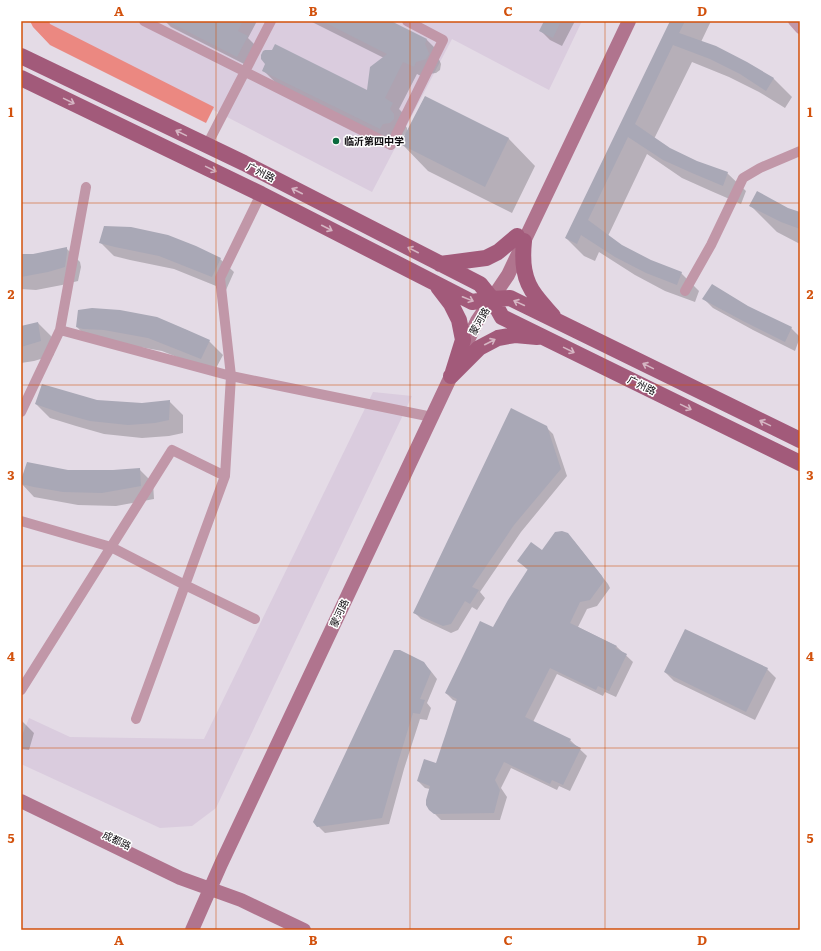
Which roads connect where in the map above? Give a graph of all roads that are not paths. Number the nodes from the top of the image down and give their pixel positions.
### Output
1 (144, 21) edge
2 (272, 21) edge
3 (407, 21) edge
4 (620, 21) edge
5 (628, 21) edge
6 (793, 21) edge
7 (800, 29) edge
8 (21, 42) edge
9 (21, 56) edge
10 (52, 70) junction
11 (245, 72) junction
12 (21, 78) edge
13 (21, 83) edge
14 (44, 89) junction
15 (207, 145) junction
16 (800, 151) edge
17 (86, 187) dead end
18 (261, 194) junction
19 (520, 239) junction
20 (440, 264) junction
21 (436, 284) junction
22 (685, 291) dead end
23 (492, 299) junction
24 (558, 321) junction
25 (60, 330) junction
26 (544, 337) junction
27 (231, 376) junction
28 (451, 376) junction
29 (21, 412) edge
30 (432, 417) junction
31 (800, 440) edge
32 (800, 463) edge
33 (225, 476) junction
34 (21, 521) edge
35 (110, 547) junction
36 (185, 585) junction
37 (255, 619) dead end
38 (21, 690) edge
39 (136, 719) dead end
40 (21, 794) edge
41 (21, 801) edge
42 (210, 889) junction
43 (192, 930) edge
44 (286, 930) edge
45 (304, 930) edge

1 - 11 street
2 - 11 street
3 - 11 street
4 - 19 street, 蒙河路
5 - 19 street, 蒙河路
6 - 7 street
8 - 10 main road
9 - 10 main road, 广州路
15 -> 10 main road, 广州路
11 - 15 street
12 - 14 main road, 广州路
13 - 14 main road
14 -> 18 main road, 广州路
20 -> 15 main road, 广州路
16 - 22 street
17 - 25 street
18 -> 21 main road, 广州路
18 - 27 street
19 - 20 main road
19 - 23 street, 蒙河路
19 - 24 main road
20 - 23 main road, 广州路
21 -> 23 main road, 广州路
21 - 28 main road
24 -> 23 main road, 广州路
23 - 26 main road, 广州路
23 - 28 street, 蒙河路
31 -> 24 main road, 广州路
25 - 27 street
25 - 29 street
28 -> 26 main road
26 -> 32 main road, 广州路
27 - 30 street
27 - 33 street
28 - 30 street, 蒙河路
30 - 42 street, 蒙河路
33 - 35 street
33 - 36 street
34 - 35 street
35 - 36 street
35 - 38 street
36 - 37 street
36 - 39 street
40 - 42 street, 成都路
41 - 42 street, 成都路
42 - 43 street, 蒙河路
42 - 44 street, 成都路
42 - 45 street, 成都路

